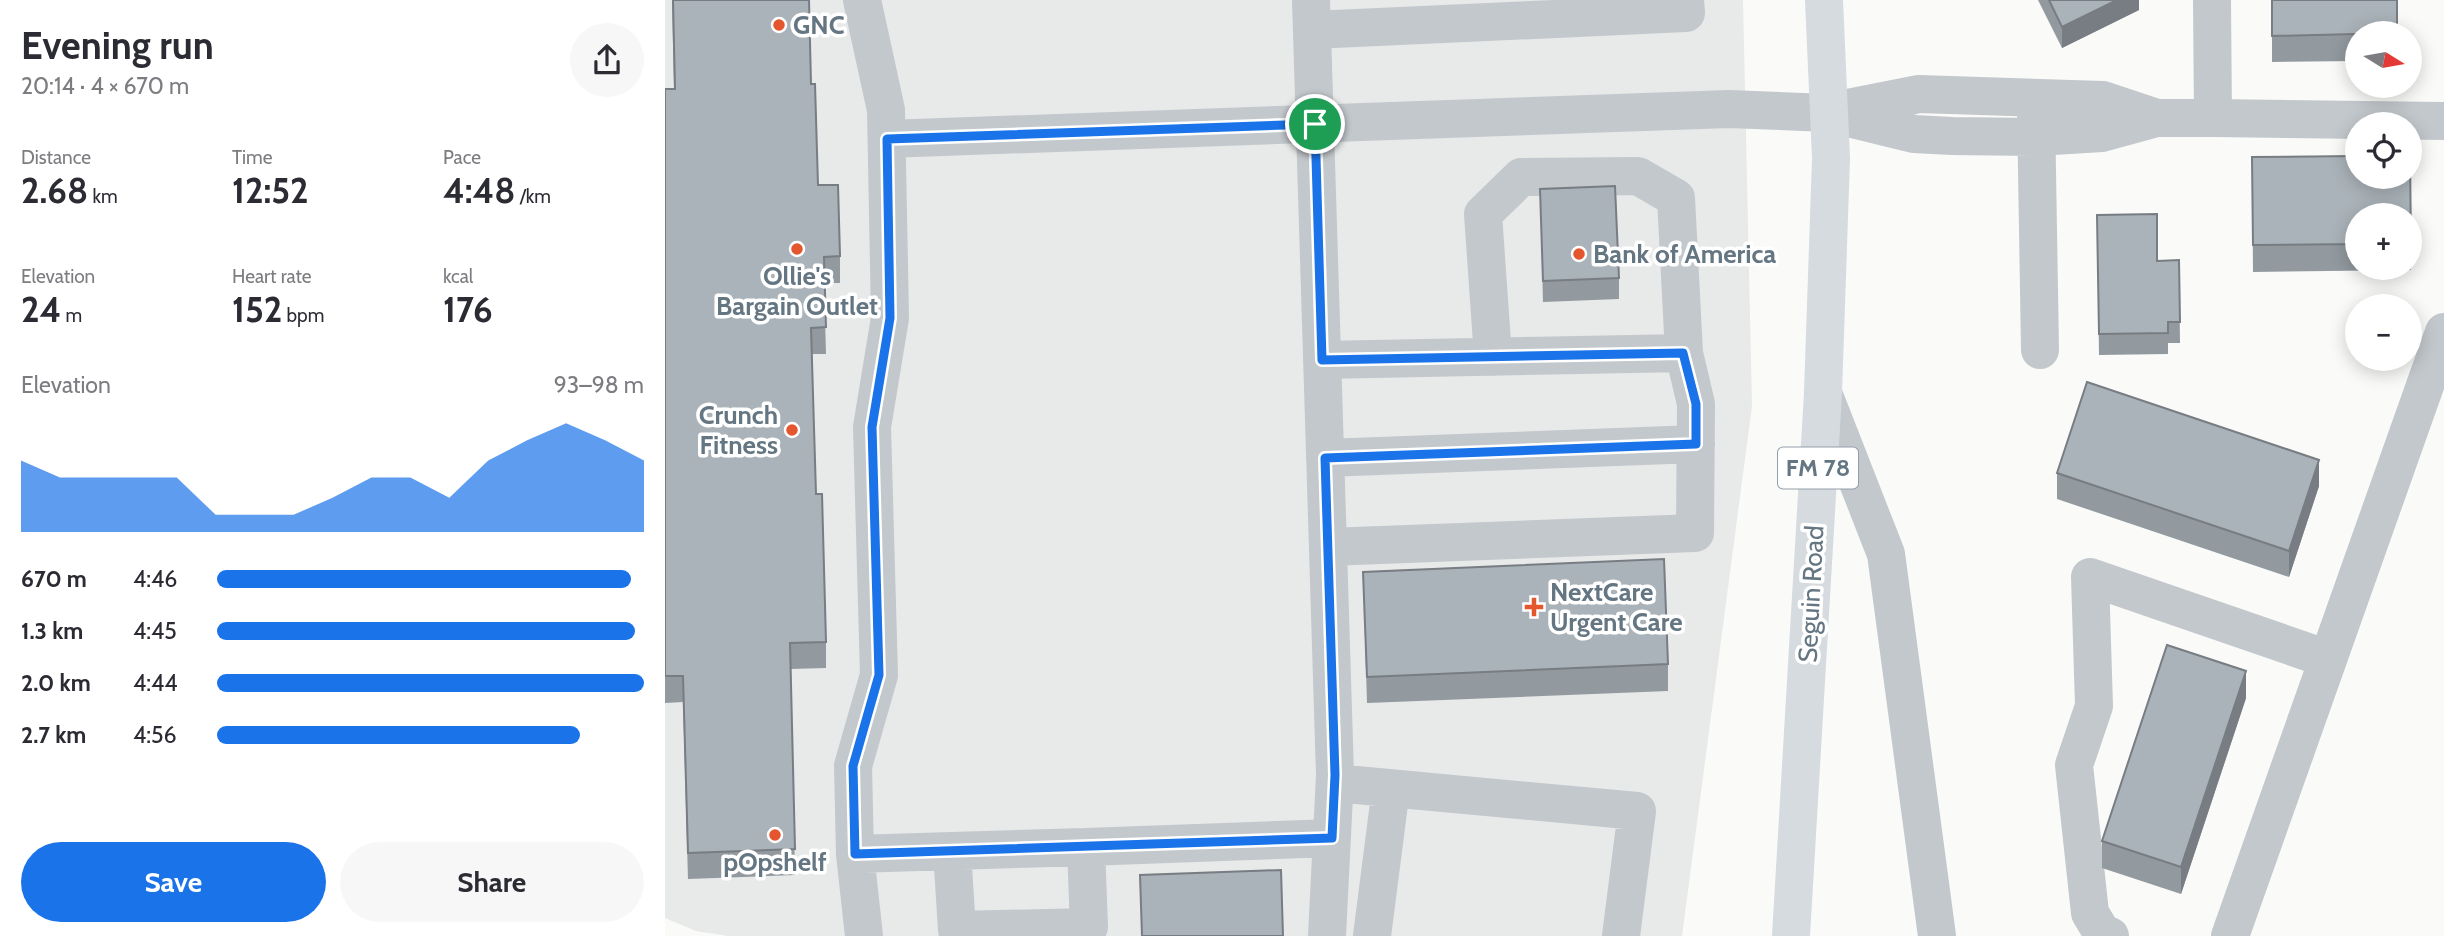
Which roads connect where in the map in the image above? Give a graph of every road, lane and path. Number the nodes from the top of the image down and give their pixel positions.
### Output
1 (862, 0) edge
2 (1685, 0) edge
3 (1824, 0) edge
4 (2212, 0) edge
5 (1390, 13) edge
6 (1311, 15) edge
7 (2036, 97) junction
8 (1828, 113) junction
9 (2157, 118) junction
10 (2213, 118) junction
11 (2444, 121) edge
12 (1315, 124) junction
13 (2037, 137) junction
14 (887, 139) junction
15 (2444, 332) edge
16 (2040, 351) dead end
17 (1683, 353) junction
18 (1493, 357) junction
19 (1322, 360) junction
20 (1823, 393) junction
21 (1696, 444) junction
22 (1325, 458) junction
23 (1328, 547) junction
24 (2328, 659) junction
25 (1335, 783) junction
26 (1391, 788) junction
27 (1332, 838) junction
28 (1086, 847) junction
29 (952, 851) junction
30 (855, 854) junction
31 (864, 936) edge
32 (1327, 936) edge
33 (1372, 936) edge
34 (1621, 936) edge
35 (1791, 936) edge
36 (1937, 936) edge
37 (2110, 936) edge
38 (2230, 936) edge

1 - 14 lane
2 - 5 lane
3 - 8 main road, Seguin Road / FM 78
4 - 10 lane
5 - 6 lane
6 - 12 lane
7 - 8 lane
7 - 9 lane
7 - 13 lane
8 - 12 lane
8 - 13 lane
8 - 20 main road, Seguin Road / FM 78
9 - 10 lane
9 - 13 lane
10 - 11 lane
12 - 14 lane
12 - 19 lane
13 - 16 lane
14 - 30 lane
15 - 24 lane
17 - 18 lane
17 - 18 lane
17 - 21 lane
18 - 19 lane
19 - 22 lane
20 - 35 main road, Seguin Road / FM 78
20 - 36 lane
21 - 22 lane
21 - 23 lane
22 - 23 lane
23 - 25 lane
24 - 37 lane
24 - 38 lane
25 - 26 lane
25 - 27 lane
26 - 33 lane
26 - 34 lane
27 - 28 lane
27 - 32 lane
28 - 29 lane
28 - 29 lane
29 - 30 lane
30 - 31 lane

